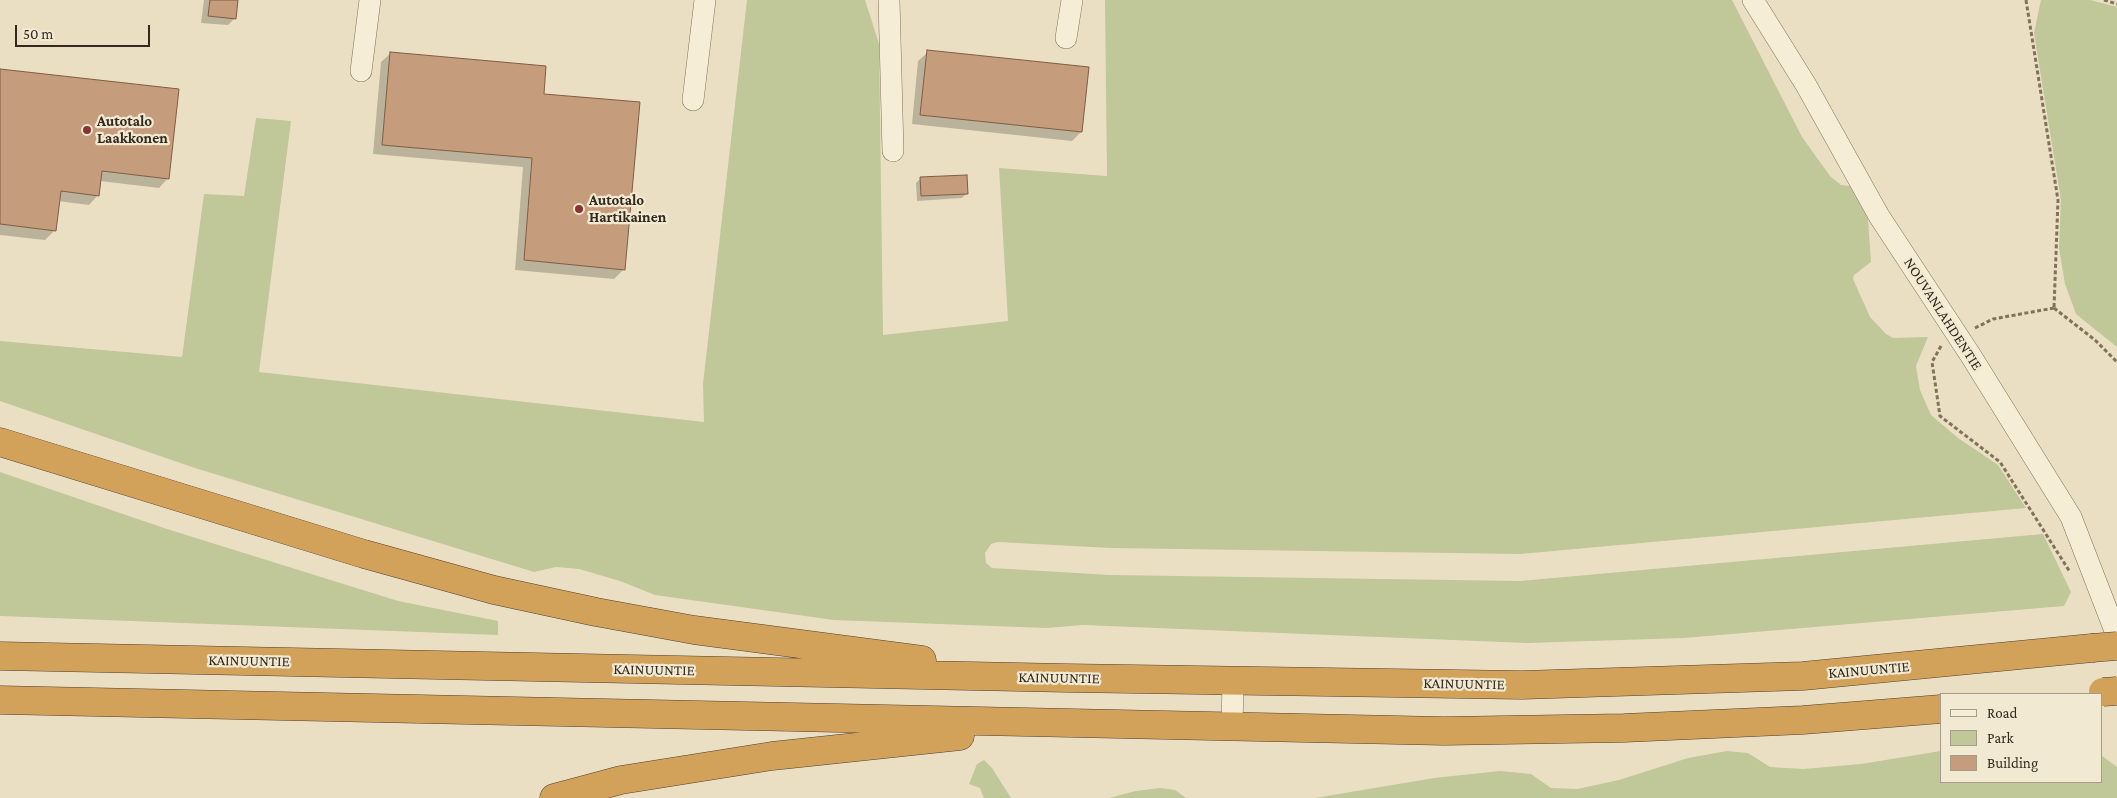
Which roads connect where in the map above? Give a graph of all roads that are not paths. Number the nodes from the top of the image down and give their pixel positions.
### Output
1 (370, 0) edge
2 (705, 0) edge
3 (889, 0) edge
4 (1072, 0) edge
5 (1753, 0) edge
6 (1066, 38) dead end
7 (361, 70) dead end
8 (693, 100) dead end
9 (893, 151) dead end
10 (0, 442) edge
11 (2117, 636) edge
12 (2104, 647) edge
13 (0, 656) edge
14 (1067, 678) junction
15 (1233, 681) junction
16 (0, 700) edge
17 (1940, 709) edge
18 (1052, 724) junction
19 (1232, 728) junction
20 (554, 798) edge

1 - 7 street
2 - 8 street
3 - 9 street
4 - 6 street
5 - 11 street, NOUVANLAHDENTIE
10 - 14 highway
12 - 15 highway, KAINUUNTIE
13 - 14 highway, KAINUUNTIE
14 - 15 highway, KAINUUNTIE
15 - 19 street
16 - 18 highway
17 - 19 highway
18 - 19 highway
18 - 20 highway

